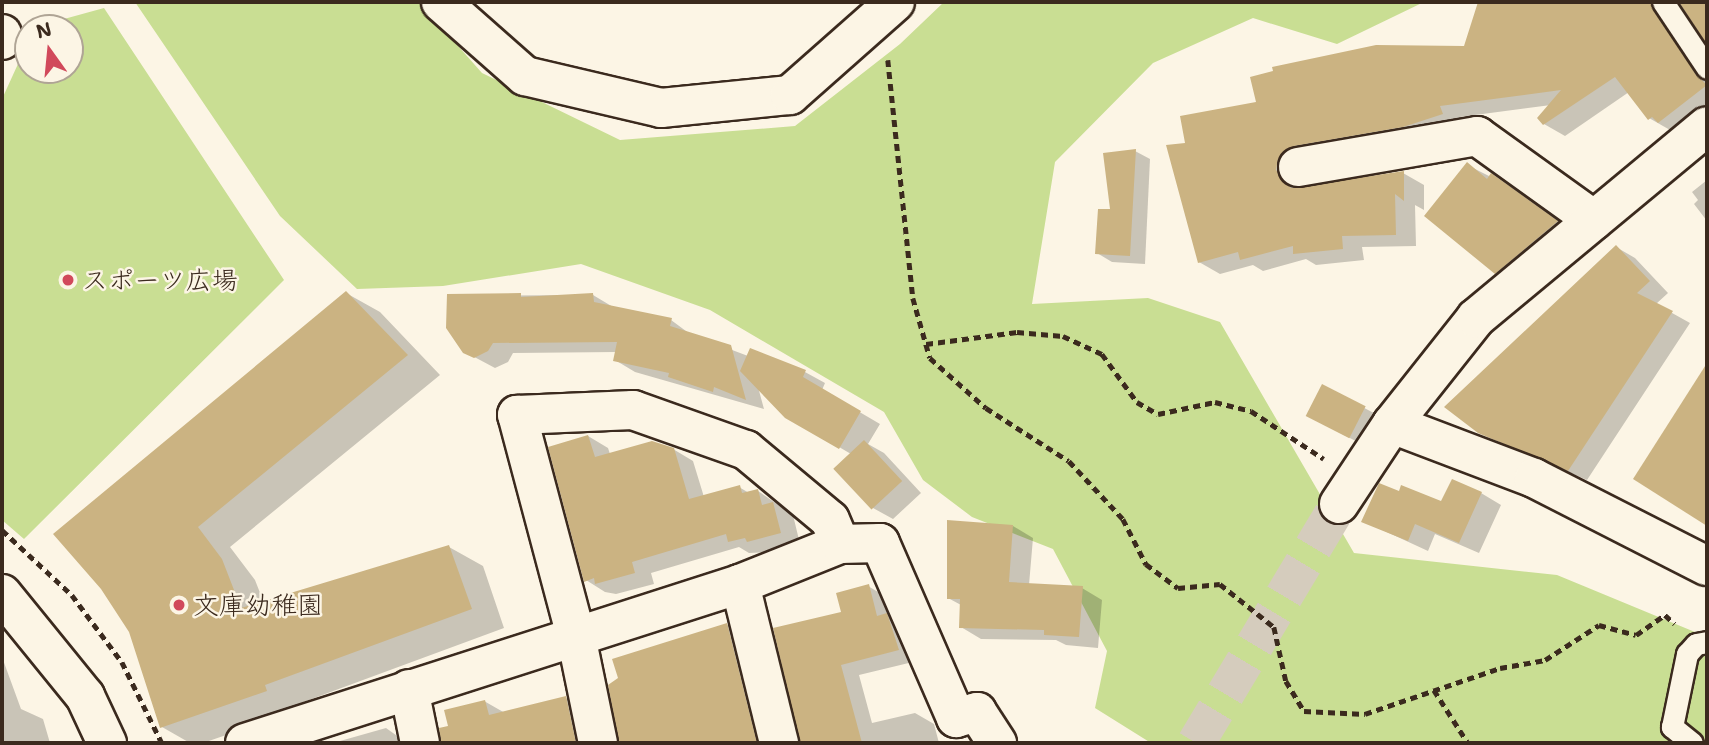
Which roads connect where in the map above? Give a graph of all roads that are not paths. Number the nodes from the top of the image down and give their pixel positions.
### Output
1 (441, 2) edge
2 (1663, 2) edge
3 (888, 8) edge
4 (2, 34) edge
5 (2, 40) edge
6 (1707, 68) edge
7 (1707, 126) edge
8 (1297, 167) dead end
9 (1594, 220) junction
10 (1392, 424) junction
11 (1347, 492) tunnel mouth
12 (840, 544) junction
13 (1707, 566) edge
14 (740, 584) junction
15 (2, 594) edge
16 (576, 636) junction
17 (1702, 643) edge
18 (409, 689) junction
19 (958, 731) edge
20 (107, 743) edge
21 (245, 743) edge
22 (420, 743) edge
23 (598, 743) edge
24 (779, 743) edge
25 (997, 743) edge
26 (1692, 743) edge

1 - 3 street
2 - 6 lane
4 - 5 street
7 - 9 street
8 - 9 street
9 - 10 street
10 - 11 street
10 - 13 street
12 - 14 street
12 - 16 street
12 - 19 street
14 - 16 street
14 - 24 street
15 - 20 street
16 - 18 street
16 - 23 street
17 - 26 lane
18 - 21 street
18 - 22 street
19 - 25 street

